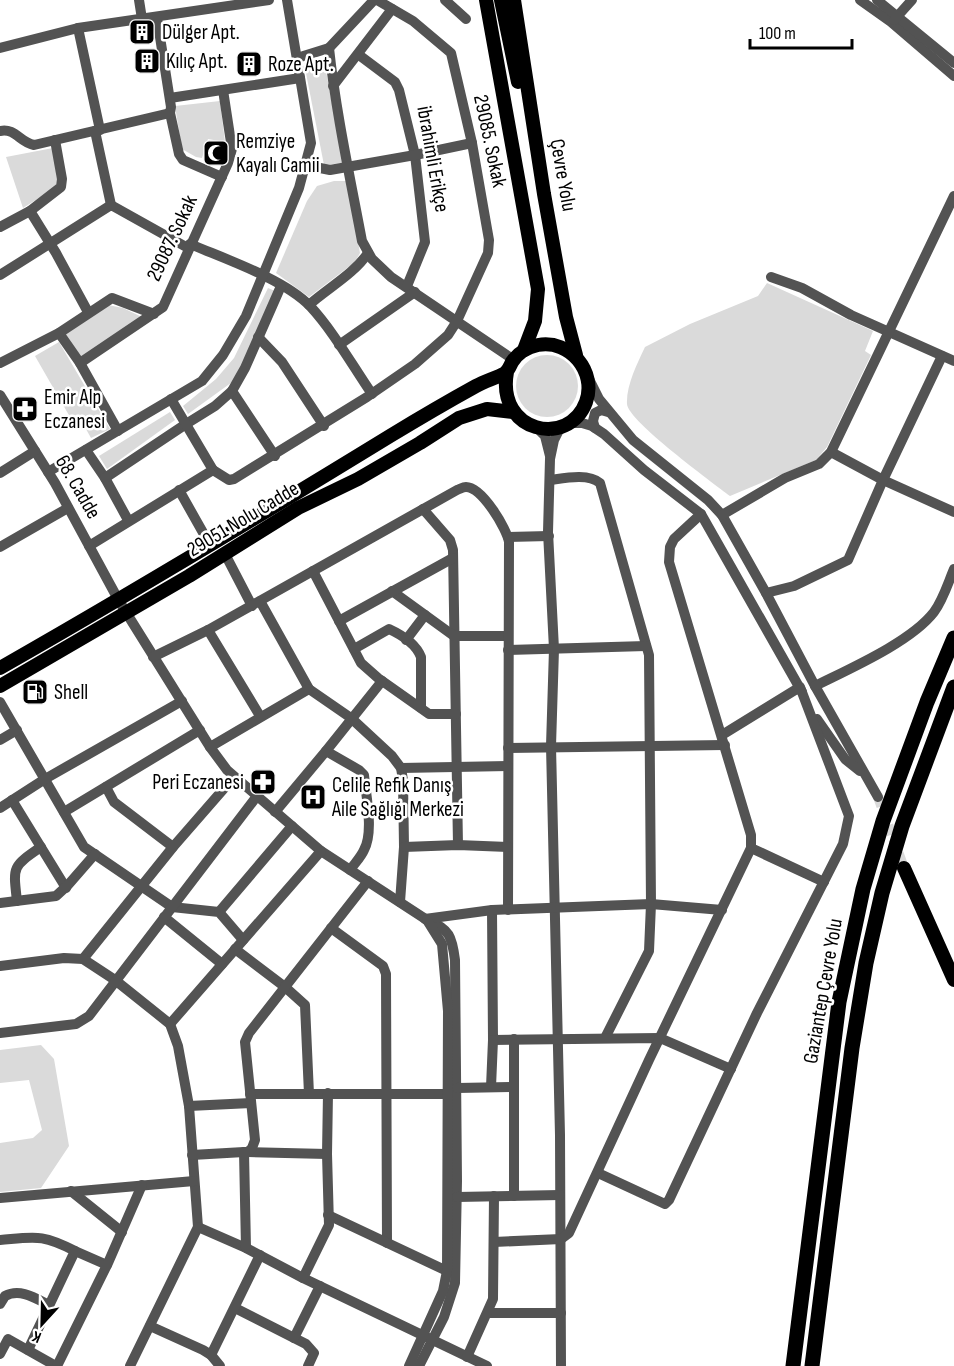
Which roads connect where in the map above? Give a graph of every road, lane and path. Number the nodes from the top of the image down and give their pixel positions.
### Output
1 (139, 0) edge
2 (268, 0) edge
3 (287, 0) edge
4 (375, 0) edge
5 (445, 0) edge
6 (486, 0) edge
7 (493, 0) edge
8 (501, 0) edge
9 (514, 0) edge
10 (860, 0) edge
11 (877, 0) edge
12 (912, 0) edge
13 (392, 9) junction
14 (157, 18) junction
15 (142, 19) junction
16 (894, 19) junction
17 (466, 20) dead end
18 (78, 28) junction
19 (0, 48) edge
20 (329, 48) junction
21 (358, 55) junction
22 (297, 58) junction
23 (953, 73) edge
24 (300, 78) junction
25 (333, 86) junction
26 (223, 90) junction
27 (170, 98) junction
28 (170, 113) junction
29 (0, 131) edge
30 (98, 131) junction
31 (55, 140) junction
32 (471, 143) junction
33 (415, 155) junction
34 (305, 165) junction
35 (348, 166) junction
36 (222, 177) junction
37 (522, 193) junction
38 (954, 196) edge
39 (111, 205) junction
40 (30, 211) junction
41 (0, 228) edge
42 (551, 230) junction
43 (51, 244) junction
44 (189, 246) junction
45 (368, 252) junction
46 (0, 275) edge
47 (262, 276) junction
48 (771, 277) dead end
49 (281, 286) junction
50 (411, 289) junction
51 (309, 305) junction
52 (88, 312) junction
53 (154, 314) junction
54 (457, 321) junction
55 (890, 332) junction
56 (59, 333) junction
57 (258, 337) junction
58 (339, 345) junction
59 (524, 350) junction
60 (576, 356) junction
61 (942, 356) junction
62 (954, 361) edge
63 (0, 363) edge
64 (80, 363) junction
65 (510, 366) junction
66 (589, 379) junction
67 (232, 391) junction
68 (0, 394) edge
69 (372, 394) junction
70 (171, 399) junction
71 (513, 412) junction
72 (608, 412) junction
73 (186, 424) junction
74 (565, 424) junction
75 (324, 426) junction
76 (536, 427) junction
77 (595, 428) junction
78 (118, 431) junction
79 (86, 450) junction
80 (35, 451) junction
81 (831, 452) junction
82 (275, 456) junction
83 (550, 459) junction
84 (213, 470) junction
85 (48, 472) junction
86 (0, 473) edge
87 (105, 478) junction
88 (550, 480) junction
89 (884, 480) junction
90 (179, 490) junction
91 (68, 507) junction
92 (423, 509) junction
93 (954, 512) edge
94 (701, 514) junction
95 (723, 515) junction
96 (128, 520) junction
97 (549, 536) junction
98 (508, 537) junction
99 (210, 545) junction
100 (89, 546) junction
101 (0, 547) edge
102 (225, 554) junction
103 (453, 558) junction
104 (954, 569) edge
105 (313, 571) junction
106 (392, 591) junction
107 (766, 592) junction
108 (256, 604) junction
109 (123, 607) junction
110 (425, 615) junction
111 (339, 621) junction
112 (208, 630) junction
113 (454, 636) junction
114 (508, 636) junction
115 (954, 638) edge
116 (406, 640) junction
117 (646, 646) junction
118 (354, 649) junction
119 (508, 650) junction
120 (554, 650) junction
121 (153, 657) junction
122 (0, 668) edge
123 (382, 681) junction
124 (0, 686) edge
125 (815, 686) junction
126 (800, 687) junction
127 (954, 687) edge
128 (309, 689) junction
129 (182, 701) junction
130 (0, 702) edge
131 (421, 708) junction
132 (456, 714) junction
133 (260, 716) junction
134 (351, 718) junction
135 (17, 730) junction
136 (200, 730) junction
137 (0, 740) edge
138 (724, 740) junction
139 (649, 745) junction
140 (551, 746) junction
141 (210, 747) junction
142 (508, 748) junction
143 (326, 751) junction
144 (457, 766) junction
145 (508, 766) junction
146 (401, 768) junction
147 (862, 772) junction
148 (234, 777) junction
149 (45, 779) junction
150 (106, 787) junction
151 (257, 796) junction
152 (878, 797) tunnel mouth
153 (12, 800) junction
154 (0, 808) edge
155 (64, 812) junction
156 (275, 812) junction
157 (292, 826) junction
158 (458, 845) junction
159 (41, 847) junction
160 (172, 847) junction
161 (404, 847) junction
162 (508, 847) junction
163 (751, 848) junction
164 (321, 851) junction
165 (95, 854) junction
166 (904, 868) tunnel mouth
167 (350, 870) junction
168 (368, 881) junction
169 (824, 882) junction
170 (142, 886) junction
171 (66, 888) junction
172 (17, 901) junction
173 (400, 902) junction
174 (0, 903) edge
175 (651, 904) junction
176 (172, 907) junction
177 (554, 908) junction
178 (492, 910) junction
179 (508, 910) junction
180 (722, 910) junction
181 (219, 912) junction
182 (164, 918) junction
183 (426, 919) junction
184 (331, 928) junction
185 (243, 940) junction
186 (235, 949) junction
187 (82, 959) junction
188 (222, 964) junction
189 (0, 966) edge
190 (115, 980) junction
191 (954, 980) edge
192 (285, 987) junction
193 (170, 1024) junction
194 (0, 1033) edge
195 (557, 1038) junction
196 (605, 1038) junction
197 (660, 1038) junction
198 (514, 1039) junction
199 (493, 1040) junction
200 (731, 1069) junction
201 (491, 1087) junction
202 (514, 1087) junction
203 (453, 1091) junction
204 (328, 1093) junction
205 (386, 1093) junction
206 (309, 1094) junction
207 (251, 1098) junction
208 (189, 1106) junction
209 (246, 1152) junction
210 (327, 1154) junction
211 (192, 1155) junction
212 (598, 1173) junction
213 (194, 1181) junction
214 (142, 1185) junction
215 (70, 1191) junction
216 (560, 1195) junction
217 (494, 1196) junction
218 (514, 1196) junction
219 (457, 1197) junction
220 (0, 1198) edge
221 (328, 1215) junction
222 (198, 1227) junction
223 (122, 1232) junction
224 (561, 1239) junction
225 (0, 1240) edge
226 (494, 1242) junction
227 (387, 1243) junction
228 (246, 1248) junction
229 (75, 1251) junction
230 (260, 1256) junction
231 (107, 1265) junction
232 (447, 1271) junction
233 (303, 1278) junction
234 (320, 1286) junction
235 (0, 1304) edge
236 (49, 1305) junction
237 (234, 1308) junction
238 (488, 1313) junction
239 (561, 1313) junction
240 (150, 1326) junction
241 (4, 1337) edge
242 (428, 1337) junction
243 (294, 1338) junction
244 (28, 1350) junction
245 (138, 1352) junction
246 (0, 1354) edge
247 (211, 1355) junction
248 (467, 1357) junction
249 (56, 1366) edge
250 (130, 1366) edge
251 (141, 1366) edge
252 (220, 1366) edge
253 (308, 1366) edge
254 (409, 1366) edge
255 (419, 1366) edge
256 (487, 1366) edge
257 (561, 1366) edge
258 (793, 1366) edge
259 (812, 1366) edge

1 - 15 street
2 - 14 street
3 - 22 street
4 - 13 street, 29085. Sokak
4 - 20 street
5 - 17 street
6 - 37 main road, Çevre Yolu
7 - 37 main road
8 - 42 main road
9 - 42 main road, Çevre Yolu
10 - 16 street
11 - 16 street
12 - 16 street
13 - 21 street
13 - 32 street, 29085. Sokak
14 - 15 street
14 - 27 street
15 - 18 street
16 - 23 street
18 - 19 street
18 - 30 street
20 - 22 street
20 - 25 street
21 - 25 street
21 - 33 street, ibrahimli Erikçe
22 - 24 street
24 - 26 street
24 - 34 street
25 - 35 street
26 - 27 street
26 - 36 street, 29087. Sokak
27 - 28 street
28 - 30 street
28 - 36 street
29 - 31 street
30 - 31 street
30 - 39 street
31 - 40 street
32 - 33 street
32 - 54 street, 29085. Sokak
33 - 35 street
33 - 50 street, ibrahimli Erikçe
34 - 35 street
34 - 47 street
35 - 45 street
36 - 44 street, 29087. Sokak
37 - 59 main road, Çevre Yolu
38 - 55 street
39 - 43 street
39 - 44 street
40 - 41 street
40 - 43 street
42 - 60 main road, Çevre Yolu
43 - 46 street
43 - 52 street
44 - 47 street
44 - 53 street, 29087. Sokak
45 - 50 street
45 - 51 street
47 - 49 street
47 - 70 street
48 - 55 street
49 - 51 street
49 - 57 street
50 - 54 street
50 - 58 street
51 - 58 street
52 - 53 street
52 - 56 street
53 - 64 street, 29087. Sokak
54 - 65 street
54 - 69 street, 29085. Sokak
55 - 61 street
55 - 81 street
56 - 63 street
56 - 64 street
57 - 67 street
57 - 75 street
58 - 69 street
59 - 60 main road
59 - 65 main road, 29051 Nolu Cadde
60 - 66 main road
61 - 62 street
61 - 89 street
64 - 78 street
65 - 71 main road
65 - 99 main road, 29051 Nolu Cadde
66 - 72 street
66 - 74 main road
67 - 73 street
67 - 82 street
68 - 80 street, 68. Cadde
69 - 75 street, 29085. Sokak
70 - 73 street
70 - 78 street
71 - 76 main road
71 - 102 main road, 29051 Nolu Cadde
72 - 77 street
72 - 95 street
73 - 84 street
73 - 87 street
74 - 76 main road
74 - 77 street
74 - 83 street
75 - 82 street, 29085. Sokak
76 - 83 street
77 - 94 street
78 - 79 street
79 - 85 street
79 - 87 street
80 - 85 street, 68. Cadde
80 - 86 street
81 - 89 street
81 - 95 street
82 - 84 street, 29085. Sokak
83 - 88 street
84 - 90 street
85 - 91 street, 68. Cadde
87 - 96 street
88 - 97 street
88 - 117 street
89 - 93 street
89 - 107 street
90 - 96 street
90 - 99 street
91 - 100 street, 68. Cadde
91 - 101 street
92 - 98 street
92 - 103 street
92 - 105 street
94 - 126 street
94 - 138 street
95 - 107 street
96 - 100 street
97 - 98 street
97 - 120 street
98 - 114 street
99 - 109 main road, 29051 Nolu Cadde
100 - 109 street, 68. Cadde
102 - 108 street
102 - 109 main road, 29051 Nolu Cadde
103 - 106 street
103 - 113 street
104 - 125 street
105 - 108 street
105 - 111 street
106 - 110 street
106 - 111 street
107 - 125 street
108 - 112 street
108 - 128 street
109 - 121 street, 68. Cadde
109 - 122 main road, 29051 Nolu Cadde
109 - 124 main road, 29051 Nolu Cadde
110 - 113 street
110 - 116 street
111 - 118 street
112 - 121 street
112 - 133 street
113 - 114 street
113 - 132 street
114 - 119 street
115 - 258 highway, Gaziantep Çevre Yolu
116 - 118 street
116 - 131 street
117 - 120 street
117 - 139 street
118 - 123 street
119 - 120 street
119 - 142 street
120 - 140 street
121 - 129 street, 68. Cadde
123 - 131 street
123 - 134 street
125 - 147 street
126 - 138 street
126 - 147 street
126 - 169 street
127 - 259 highway, Gaziantep Çevre Yolu
128 - 133 street
128 - 134 street
129 - 136 street, 68. Cadde
129 - 149 street
130 - 135 street
131 - 132 street
132 - 144 street
133 - 141 street
134 - 143 street
134 - 146 street
135 - 137 street
135 - 149 street
136 - 141 street, 68. Cadde
136 - 150 street
138 - 139 street
138 - 163 street
139 - 140 street
139 - 175 street
140 - 142 street
140 - 177 street
141 - 148 street, 68. Cadde
142 - 145 street
143 - 156 street
143 - 167 street
144 - 145 street
144 - 146 street
144 - 158 street
145 - 162 street
146 - 161 street
147 - 152 street
148 - 151 street, 68. Cadde
148 - 160 street
149 - 153 street
149 - 155 street
150 - 155 street
150 - 160 street
151 - 156 street, 68. Cadde
151 - 176 street
153 - 154 street
153 - 159 street
155 - 165 street
156 - 157 street, 68. Cadde
157 - 164 street, 68. Cadde
157 - 181 street
158 - 161 street
158 - 162 street
159 - 171 street
159 - 172 street
160 - 170 street
161 - 173 street
162 - 179 street
163 - 169 street
163 - 180 street
164 - 167 street, 68. Cadde
164 - 185 street
165 - 170 street
165 - 171 street
166 - 191 main road
167 - 168 street, 68. Cadde
168 - 173 street, 68. Cadde
168 - 184 street
169 - 200 street
170 - 176 street
170 - 187 street
171 - 172 street
172 - 174 street
173 - 183 street, 68. Cadde
175 - 177 street
175 - 180 street
175 - 196 street
176 - 181 street
176 - 182 street
177 - 179 street
177 - 195 street
178 - 179 street
178 - 183 street
178 - 199 street
180 - 197 street
181 - 185 street
182 - 188 street
182 - 190 street
183 - 203 street, 68. Cadde
184 - 192 street
184 - 205 street
185 - 186 street
186 - 188 street
186 - 192 street
187 - 189 street
187 - 190 street
188 - 193 street
190 - 193 street
190 - 194 street
192 - 206 street
192 - 207 street
193 - 208 street
195 - 196 street
195 - 198 street
195 - 216 street
196 - 197 street
197 - 200 street
197 - 212 street
198 - 199 street
198 - 202 street
199 - 201 street
200 - 212 street
201 - 202 street
201 - 203 street
202 - 218 street
203 - 205 street
203 - 219 street
203 - 232 street
204 - 205 street
204 - 206 street
204 - 210 street
205 - 227 street
206 - 207 street
207 - 208 street
207 - 209 street
208 - 211 street
209 - 210 street
209 - 211 street
209 - 228 street
210 - 221 street
211 - 213 street
212 - 224 street
213 - 214 street
213 - 222 street
214 - 215 street
214 - 223 street
215 - 220 street
215 - 223 street
216 - 218 street
216 - 224 street
217 - 218 street
217 - 219 street
217 - 226 street
219 - 242 street
221 - 227 street
221 - 233 street
222 - 228 street
222 - 240 street
223 - 231 street
224 - 226 street
224 - 239 street
225 - 229 street
226 - 238 street
227 - 232 street
228 - 230 street
229 - 231 street
229 - 236 street
230 - 233 street
230 - 237 street
231 - 249 street
232 - 242 street
233 - 234 street
234 - 242 street
234 - 243 street
235 - 236 street
236 - 244 street
237 - 243 street
237 - 247 street
238 - 239 street
238 - 248 street
239 - 257 street
240 - 245 street
240 - 247 street
241 - 244 street
241 - 246 street
242 - 248 street
242 - 254 street
242 - 255 street
243 - 253 street
244 - 249 street
245 - 250 street
245 - 251 street
247 - 252 street
248 - 256 street

